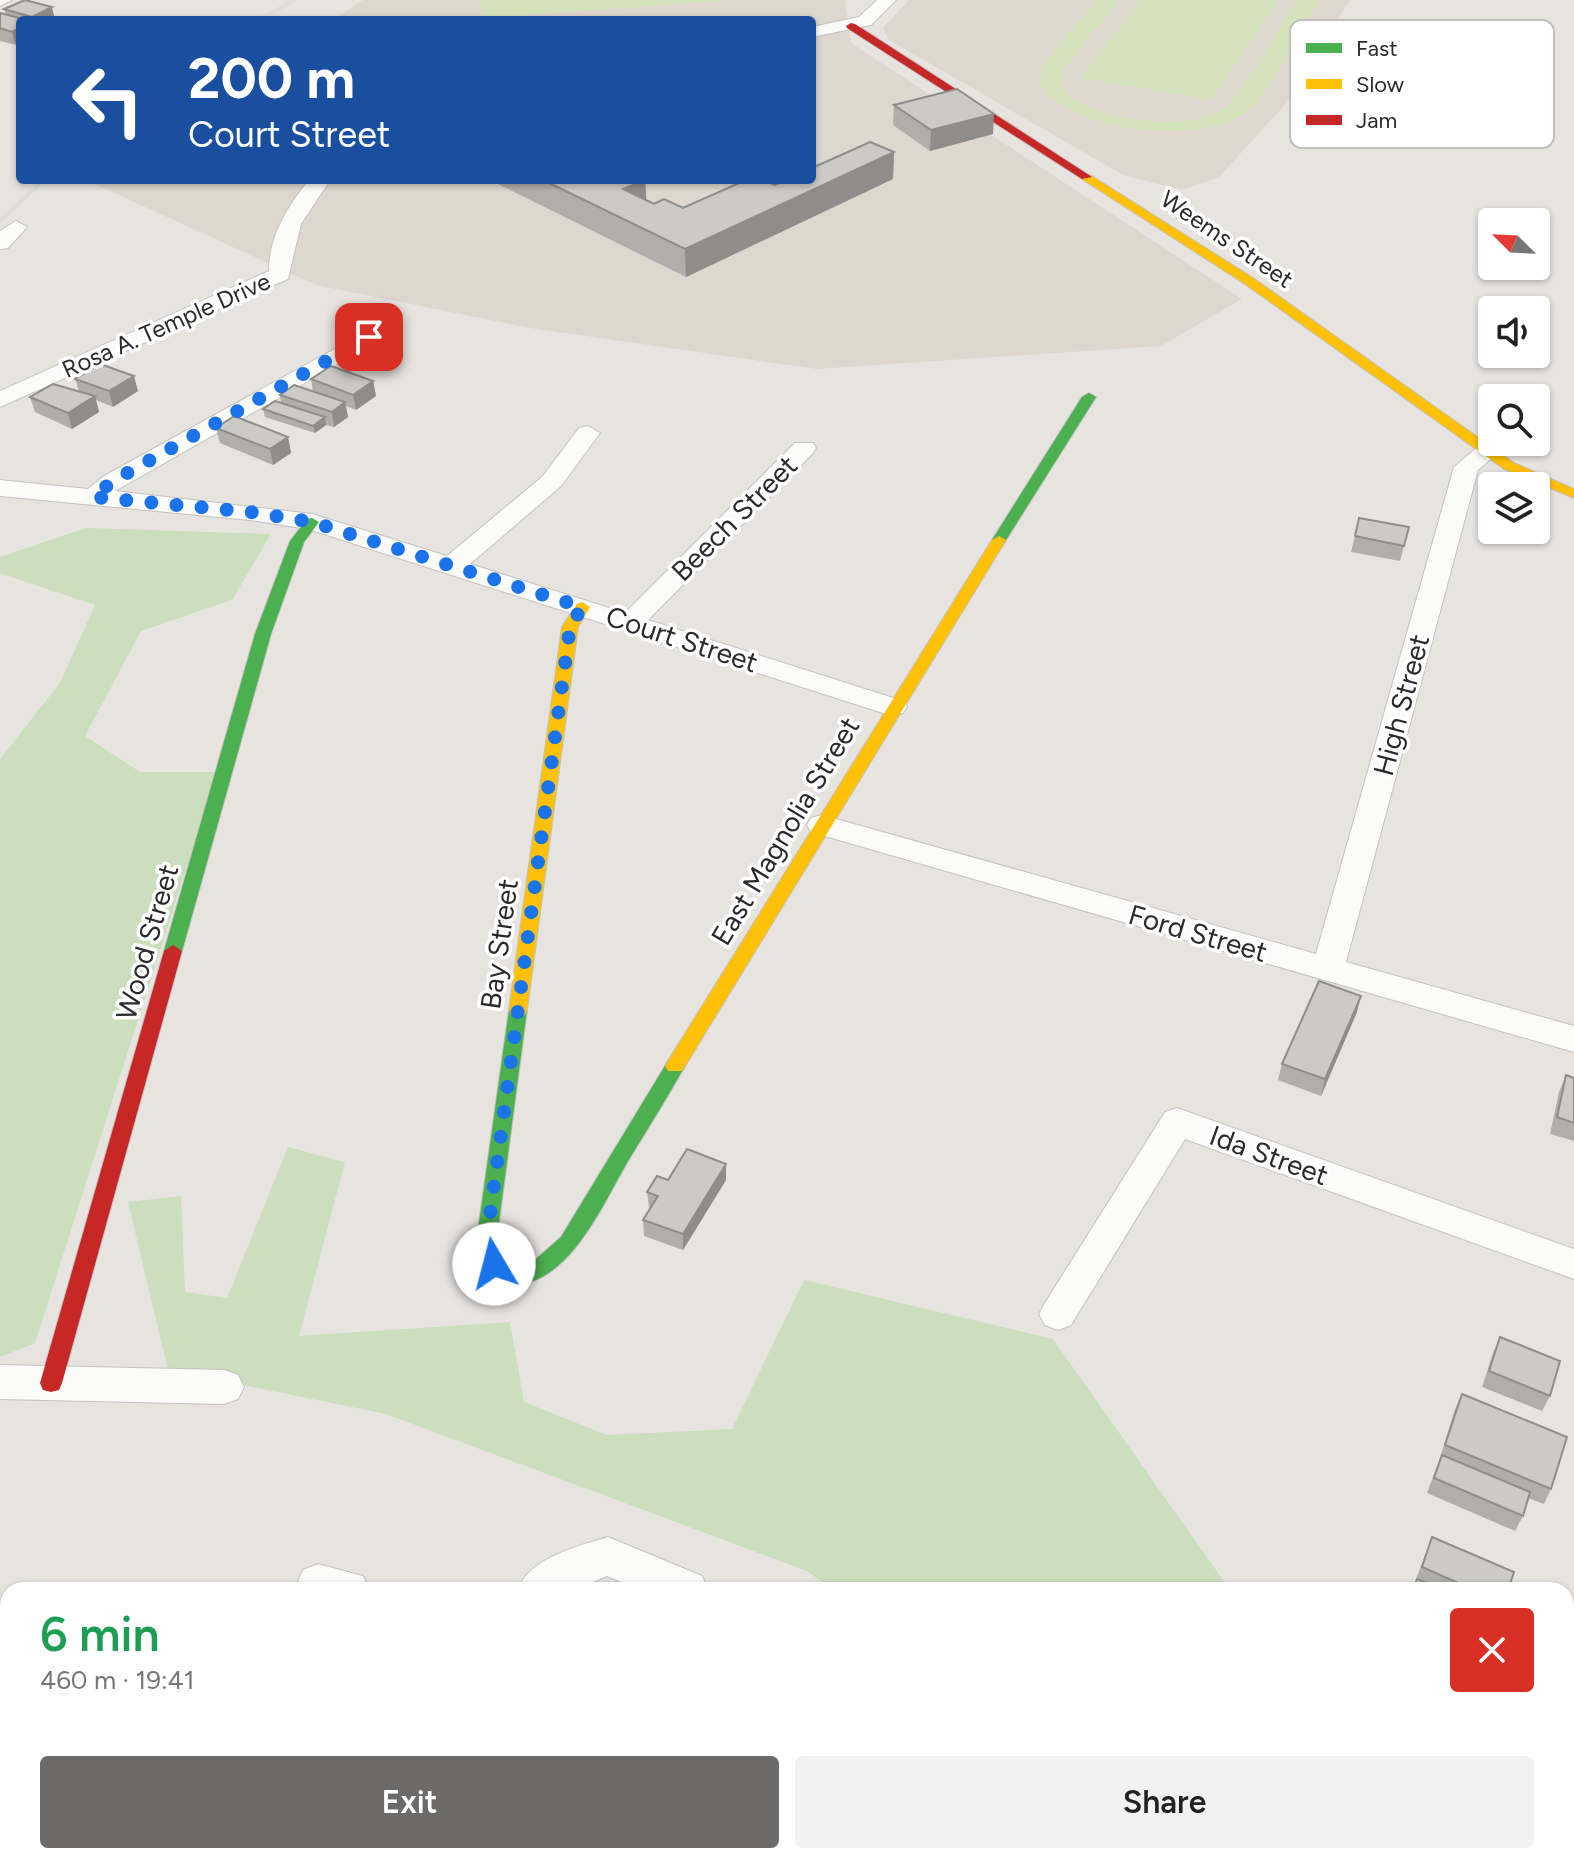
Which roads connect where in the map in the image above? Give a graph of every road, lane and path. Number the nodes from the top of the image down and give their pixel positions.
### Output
1 (887, 0) edge
2 (851, 26) junction
3 (816, 31) edge
4 (317, 184) edge
5 (16, 227) dead end
6 (0, 243) edge
7 (369, 337) dead end
8 (1089, 397) dead end
9 (0, 400) edge
10 (588, 433) dead end
11 (1478, 444) edge
12 (804, 448) dead end
13 (1481, 456) edge
14 (1495, 456) edge
15 (0, 488) edge
16 (1574, 494) edge
17 (93, 497) junction
18 (312, 522) junction
19 (453, 565) junction
20 (582, 607) junction
21 (631, 622) junction
22 (893, 707) junction
23 (822, 825) junction
24 (1328, 970) junction
25 (1574, 1039) edge
26 (1574, 1264) edge
27 (516, 1278) joint
28 (1058, 1314) dead end
29 (0, 1382) edge
30 (51, 1383) junction
31 (224, 1387) dead end
32 (550, 1582) edge
33 (668, 1582) edge

1 - 2 street
2 - 3 street
2 - 11 street, Weems Street
4 - 9 street, Rosa A. Temple Drive
5 - 6 street
7 - 17 street
8 - 22 street, East Magnolia Street
10 - 19 street
12 - 21 street, Beech Street
13 - 24 street, High Street
14 - 16 street, Weems Street
15 - 17 street, Court Street
17 - 18 street, Court Street
18 - 19 street, Court Street
18 - 30 street, Wood Street
19 - 20 street, Court Street
20 - 21 street, Court Street
20 - 27 street, Bay Street
21 - 22 street, Court Street
22 - 23 street, East Magnolia Street
23 - 24 street, Ford Street
23 - 27 street, East Magnolia Street
24 - 25 street, Ford Street
26 - 28 street, Ida Street
29 - 30 street
30 - 31 street
32 - 33 street

